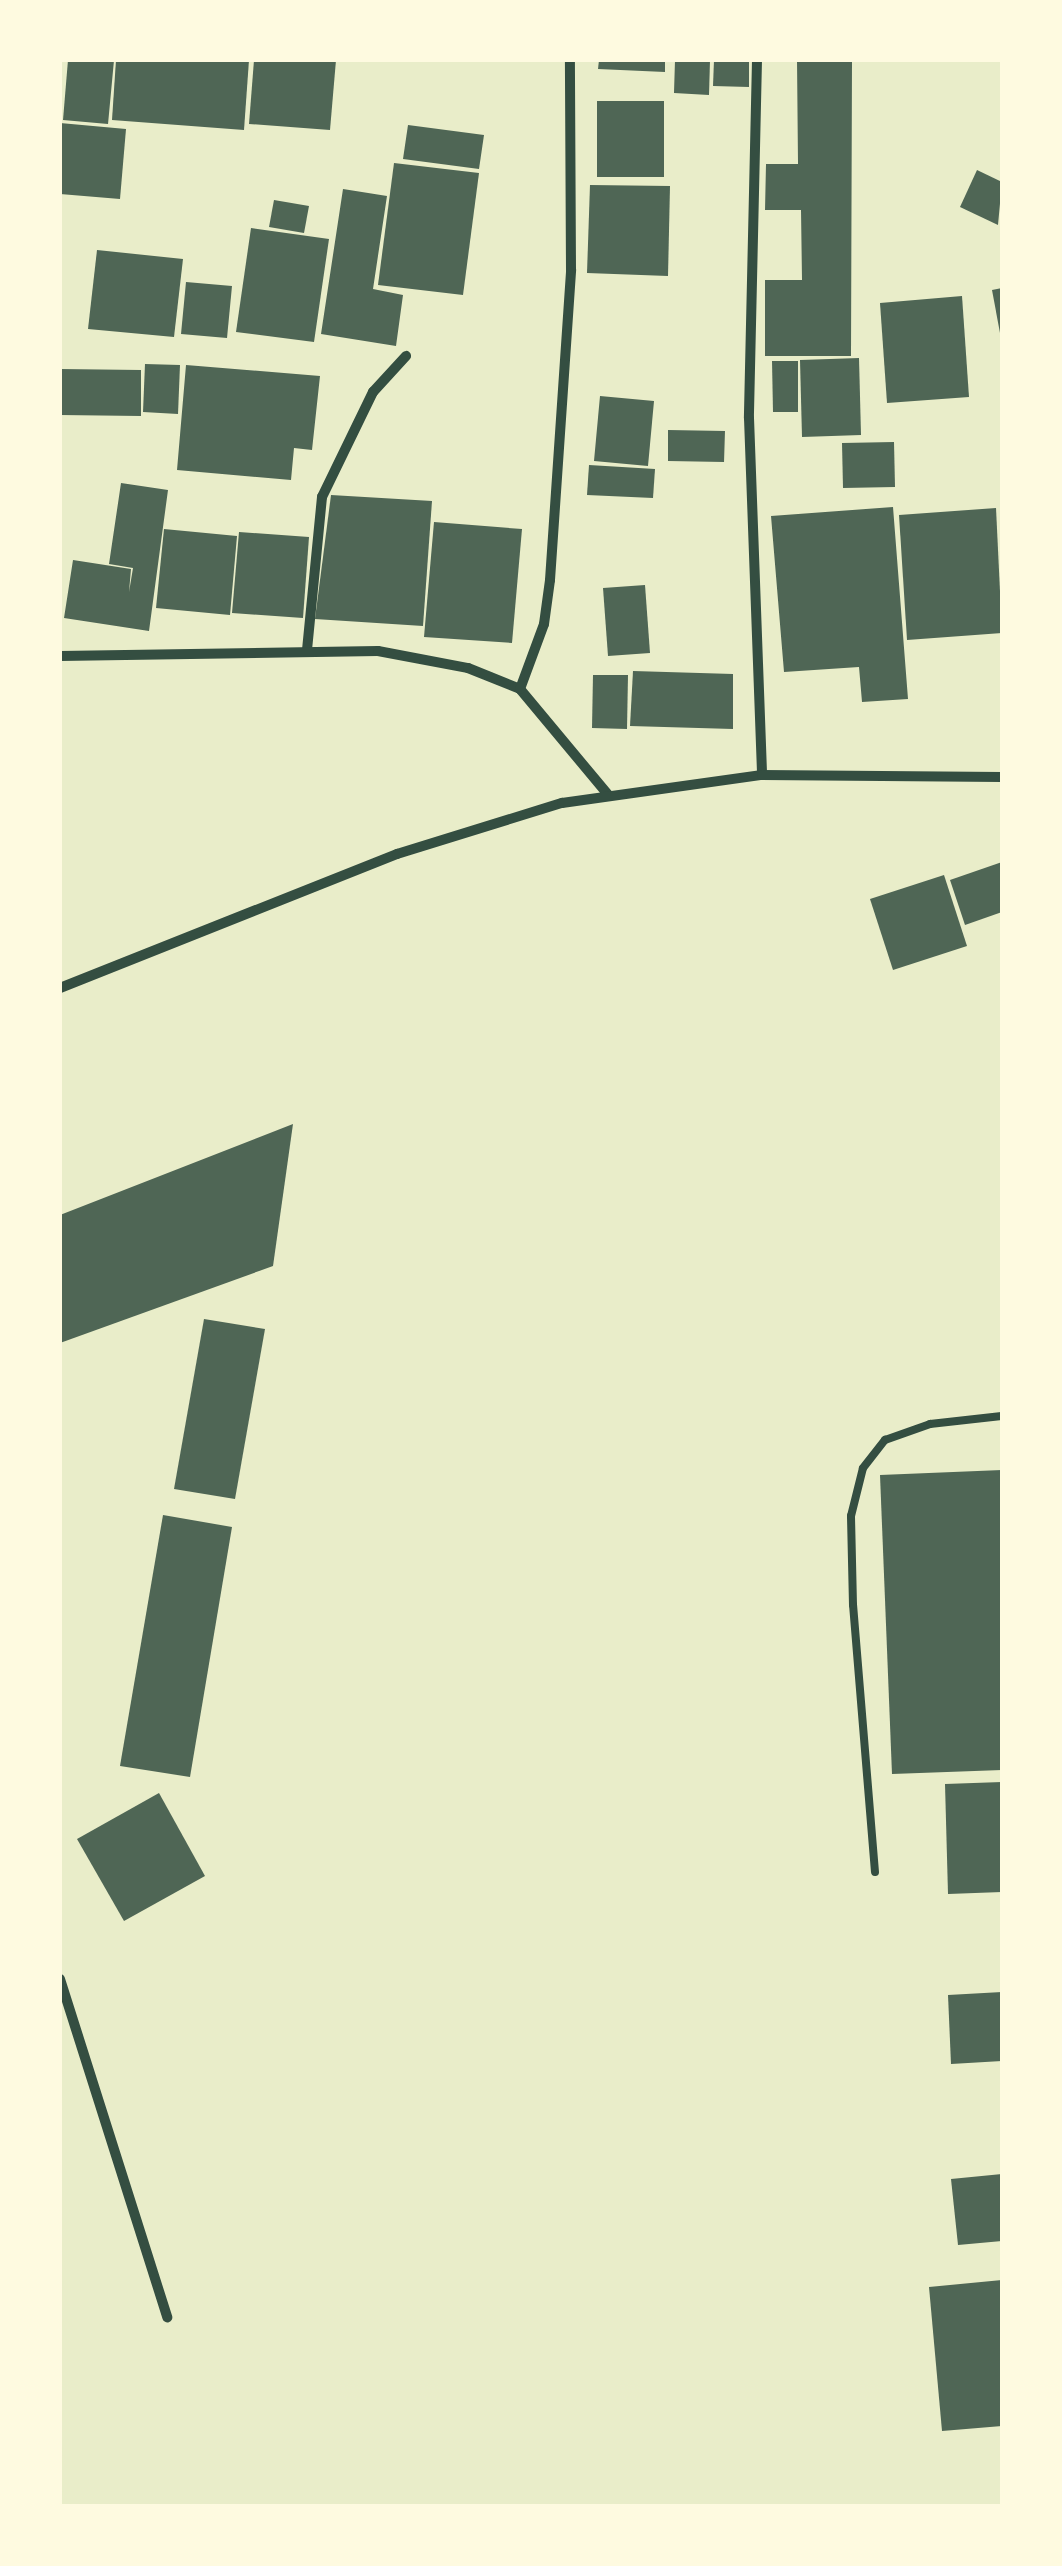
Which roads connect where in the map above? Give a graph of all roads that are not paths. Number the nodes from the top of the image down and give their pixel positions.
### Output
1 (570, 60) edge
2 (757, 60) edge
3 (406, 356) dead end
4 (307, 650) junction
5 (60, 656) edge
6 (520, 689) junction
7 (762, 775) junction
8 (1002, 777) edge
9 (609, 796) junction
10 (60, 988) edge
11 (1002, 1416) edge
12 (875, 1872) dead end
13 (60, 1979) edge
14 (167, 2317) dead end

1 - 6 street
2 - 7 street
3 - 4 street
4 - 5 street
4 - 6 street
6 - 9 street
7 - 8 street
7 - 9 street
9 - 10 street
11 - 12 lane
13 - 14 street

